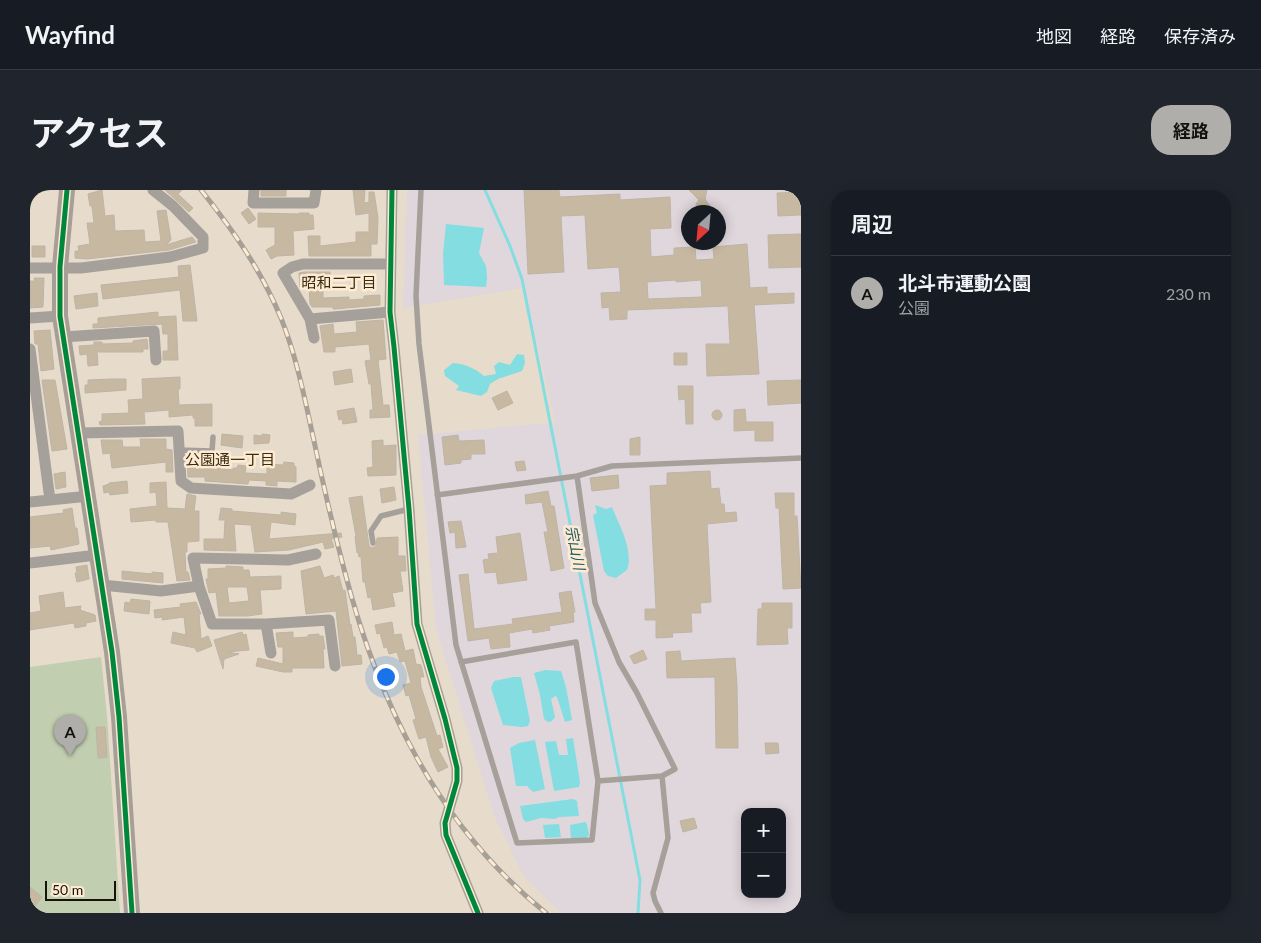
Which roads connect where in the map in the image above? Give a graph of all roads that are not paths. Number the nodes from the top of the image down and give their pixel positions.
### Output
1 (67, 190) edge
2 (153, 190) edge
3 (254, 190) edge
4 (316, 190) edge
5 (392, 190) edge
6 (421, 190) edge
7 (389, 264) junction
8 (60, 267) junction
9 (30, 268) edge
10 (390, 312) junction
11 (60, 316) junction
12 (30, 318) edge
13 (310, 319) junction
14 (63, 337) junction
15 (314, 338) dead end
16 (30, 349) edge
17 (156, 360) dead end
18 (78, 433) junction
19 (213, 437) dead end
20 (179, 450) junction
21 (801, 458) edge
22 (577, 476) junction
23 (310, 485) dead end
24 (88, 496) junction
25 (437, 496) junction
26 (50, 500) junction
27 (30, 502) edge
28 (409, 509) junction
29 (373, 543) dead end
30 (316, 554) dead end
31 (97, 555) junction
32 (30, 564) edge
33 (102, 585) junction
34 (199, 586) junction
35 (266, 624) junction
36 (271, 653) dead end
37 (461, 662) junction
38 (335, 666) dead end
39 (662, 776) junction
40 (598, 781) junction
41 (132, 913) edge
42 (478, 913) edge
43 (661, 913) edge

1 - 8 street
2 - 8 street
3 - 4 street
5 - 7 street
6 - 25 lane
7 - 10 street
7 - 13 street
8 - 9 street
8 - 11 street
10 - 13 street
10 - 28 street
11 - 12 street
11 - 14 street
13 - 15 street
14 - 17 street
14 - 18 street
16 - 26 street
18 - 20 street
18 - 24 street
19 - 20 lane
20 - 23 street
21 - 22 lane
22 - 25 lane
22 - 39 lane
24 - 26 street
24 - 31 street
25 - 37 lane
26 - 27 street
28 - 29 lane
28 - 42 street
30 - 34 street
31 - 32 street
31 - 33 street
33 - 34 street
33 - 41 street
34 - 35 street
35 - 36 street
35 - 38 street
37 - 40 lane
37 - 40 lane
39 - 40 lane
39 - 43 lane

